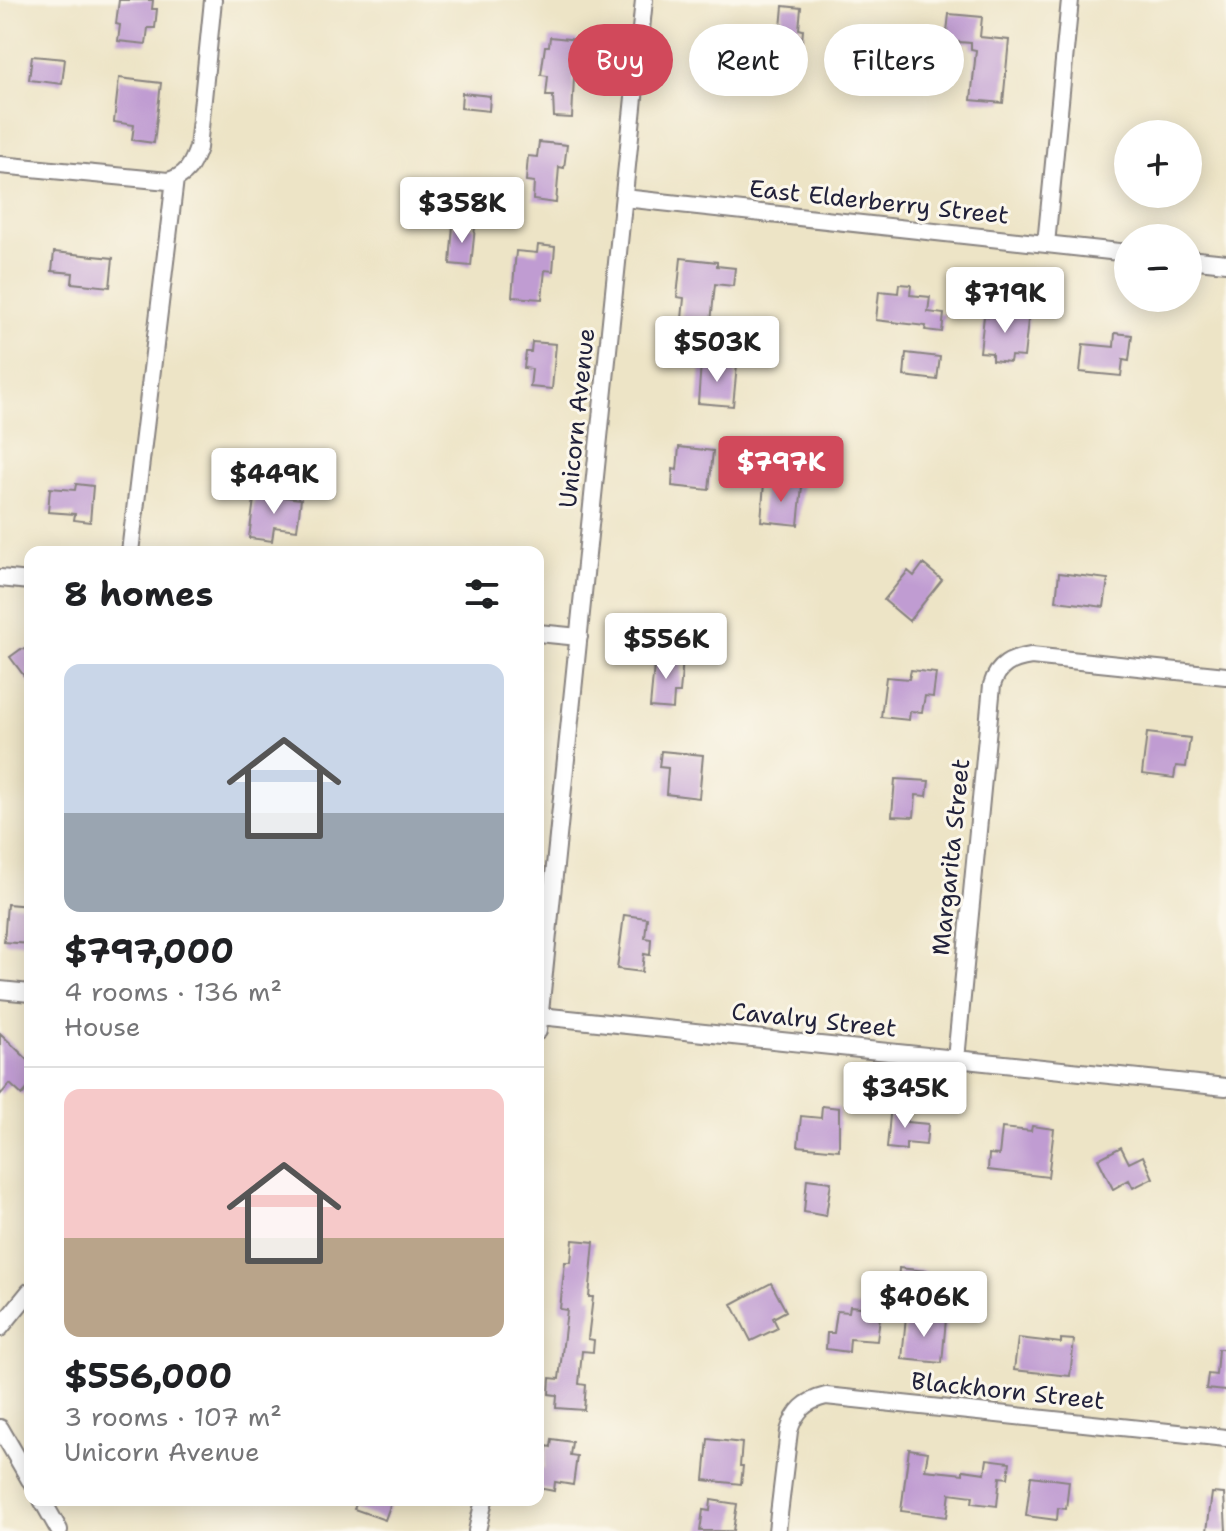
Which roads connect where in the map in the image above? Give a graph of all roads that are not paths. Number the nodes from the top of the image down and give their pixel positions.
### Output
1 (213, 0) edge
2 (644, 0) edge
3 (1070, 0) edge
4 (0, 165) edge
5 (175, 179) junction
6 (624, 198) junction
7 (1046, 244) junction
8 (1114, 251) edge
9 (1202, 260) edge
10 (1226, 263) edge
11 (131, 546) edge
12 (0, 578) edge
13 (24, 580) edge
14 (544, 634) edge
15 (579, 637) junction
16 (1226, 676) edge
17 (544, 976) edge
18 (0, 990) edge
19 (24, 992) edge
20 (544, 1024) edge
21 (956, 1059) junction
22 (1226, 1087) edge
23 (24, 1298) edge
24 (0, 1328) edge
25 (0, 1428) edge
26 (1226, 1438) edge
27 (24, 1470) edge
28 (45, 1506) edge
29 (483, 1506) edge
30 (59, 1530) edge
31 (477, 1531) edge
32 (777, 1531) edge

1 - 5 street
2 - 6 street, Unicorn Avenue
3 - 7 street
4 - 5 street
5 - 11 street
6 - 7 street, East Elderberry Street
6 - 15 street, Unicorn Avenue
7 - 8 street, East Elderberry Street
9 - 10 street
12 - 13 street
14 - 15 street
15 - 17 street, Unicorn Avenue
16 - 21 street, Margarita Street
18 - 19 street
20 - 21 street, Cavalry Street
21 - 22 street, Cavalry Street
23 - 24 street
25 - 27 street
26 - 32 street, Blackhorn Street
28 - 30 street
29 - 31 street

